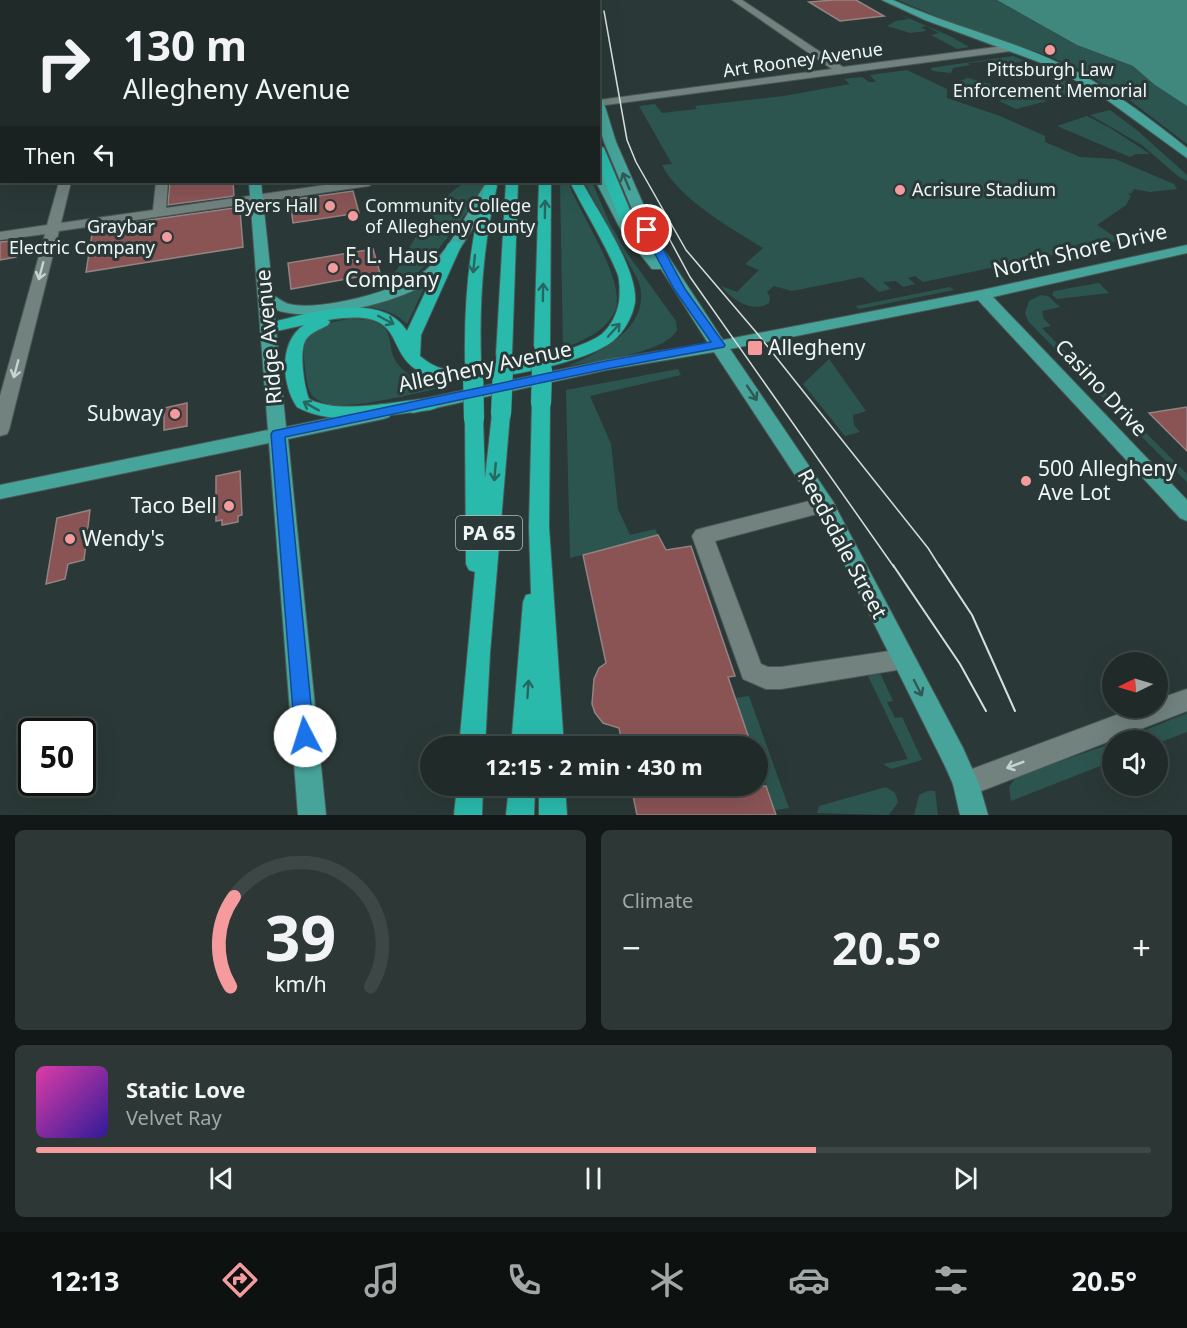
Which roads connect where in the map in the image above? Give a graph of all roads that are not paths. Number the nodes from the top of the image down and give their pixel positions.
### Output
1 (736, 0) edge
2 (886, 0) edge
3 (1011, 48) junction
4 (842, 71) junction
5 (600, 102) edge
6 (600, 106) edge
7 (600, 153) edge
8 (1187, 154) edge
9 (600, 178) edge
10 (65, 183) edge
11 (162, 183) edge
12 (255, 183) edge
13 (362, 183) edge
14 (512, 183) edge
15 (545, 183) edge
16 (577, 183) edge
17 (490, 186) joint
18 (257, 198) junction
19 (159, 213) junction
20 (52, 229) junction
21 (629, 232) junction
22 (0, 237) edge
23 (455, 244) junction
24 (1187, 249) edge
25 (680, 289) junction
26 (982, 295) junction
27 (266, 298) junction
28 (344, 313) junction
29 (268, 328) junction
30 (719, 345) junction
31 (413, 360) junction
32 (430, 404) junction
33 (0, 430) edge
34 (278, 434) junction
35 (0, 492) edge
36 (825, 505) junction
37 (1187, 513) edge
38 (539, 527) junction
39 (478, 653) junction
40 (903, 659) junction
41 (1187, 700) edge
42 (473, 736) edge
43 (525, 736) edge
44 (550, 736) edge
45 (966, 784) junction
46 (469, 796) edge
47 (521, 796) edge
48 (553, 796) edge
49 (312, 815) edge
50 (468, 815) edge
51 (520, 815) edge
52 (554, 815) edge
53 (974, 815) edge

1 - 4 street
2 - 3 main road
3 - 4 street, Art Rooney Avenue
3 - 8 main road
4 - 5 street, Art Rooney Avenue
25 -> 6 main road, Reedsdale Street
7 - 21 highway
9 - 21 main road, Reedsdale Street
10 - 20 street
11 - 19 street
12 - 18 main road, Ridge Avenue
13 - 18 street
14 -> 39 highway, PA 65, bridge
38 -> 15 highway, PA 65, bridge
31 -> 16 highway
17 - 23 main road
17 -> 39 highway, bridge
18 - 19 street
18 - 27 main road, Ridge Avenue
19 - 20 street
20 - 22 street
20 -> 33 street
21 - 25 main road, Reedsdale Street
23 - 27 main road
23 - 31 highway
24 - 26 main road, North Shore Drive
25 - 30 main road, Reedsdale Street
26 - 30 main road, Allegheny Avenue
26 - 37 main road, Casino Drive
27 - 29 main road, Ridge Avenue
28 - 29 highway
28 -> 31 highway
32 -> 28 highway
29 - 34 main road, Ridge Avenue
30 - 32 main road, Allegheny Avenue
30 -> 36 main road, Reedsdale Street
32 - 34 main road, Allegheny Avenue
34 - 35 main road, Allegheny Avenue
34 - 49 main road, Ridge Avenue
36 - 40 main road, Reedsdale Street
36 - 40 street
43 -> 38 highway
38 - 44 highway, PA 65
39 - 42 highway, PA 65
40 -> 45 main road, Reedsdale Street
41 -> 45 street
45 - 53 main road, Reedsdale Street
46 - 50 highway
47 - 51 highway
48 - 52 highway

